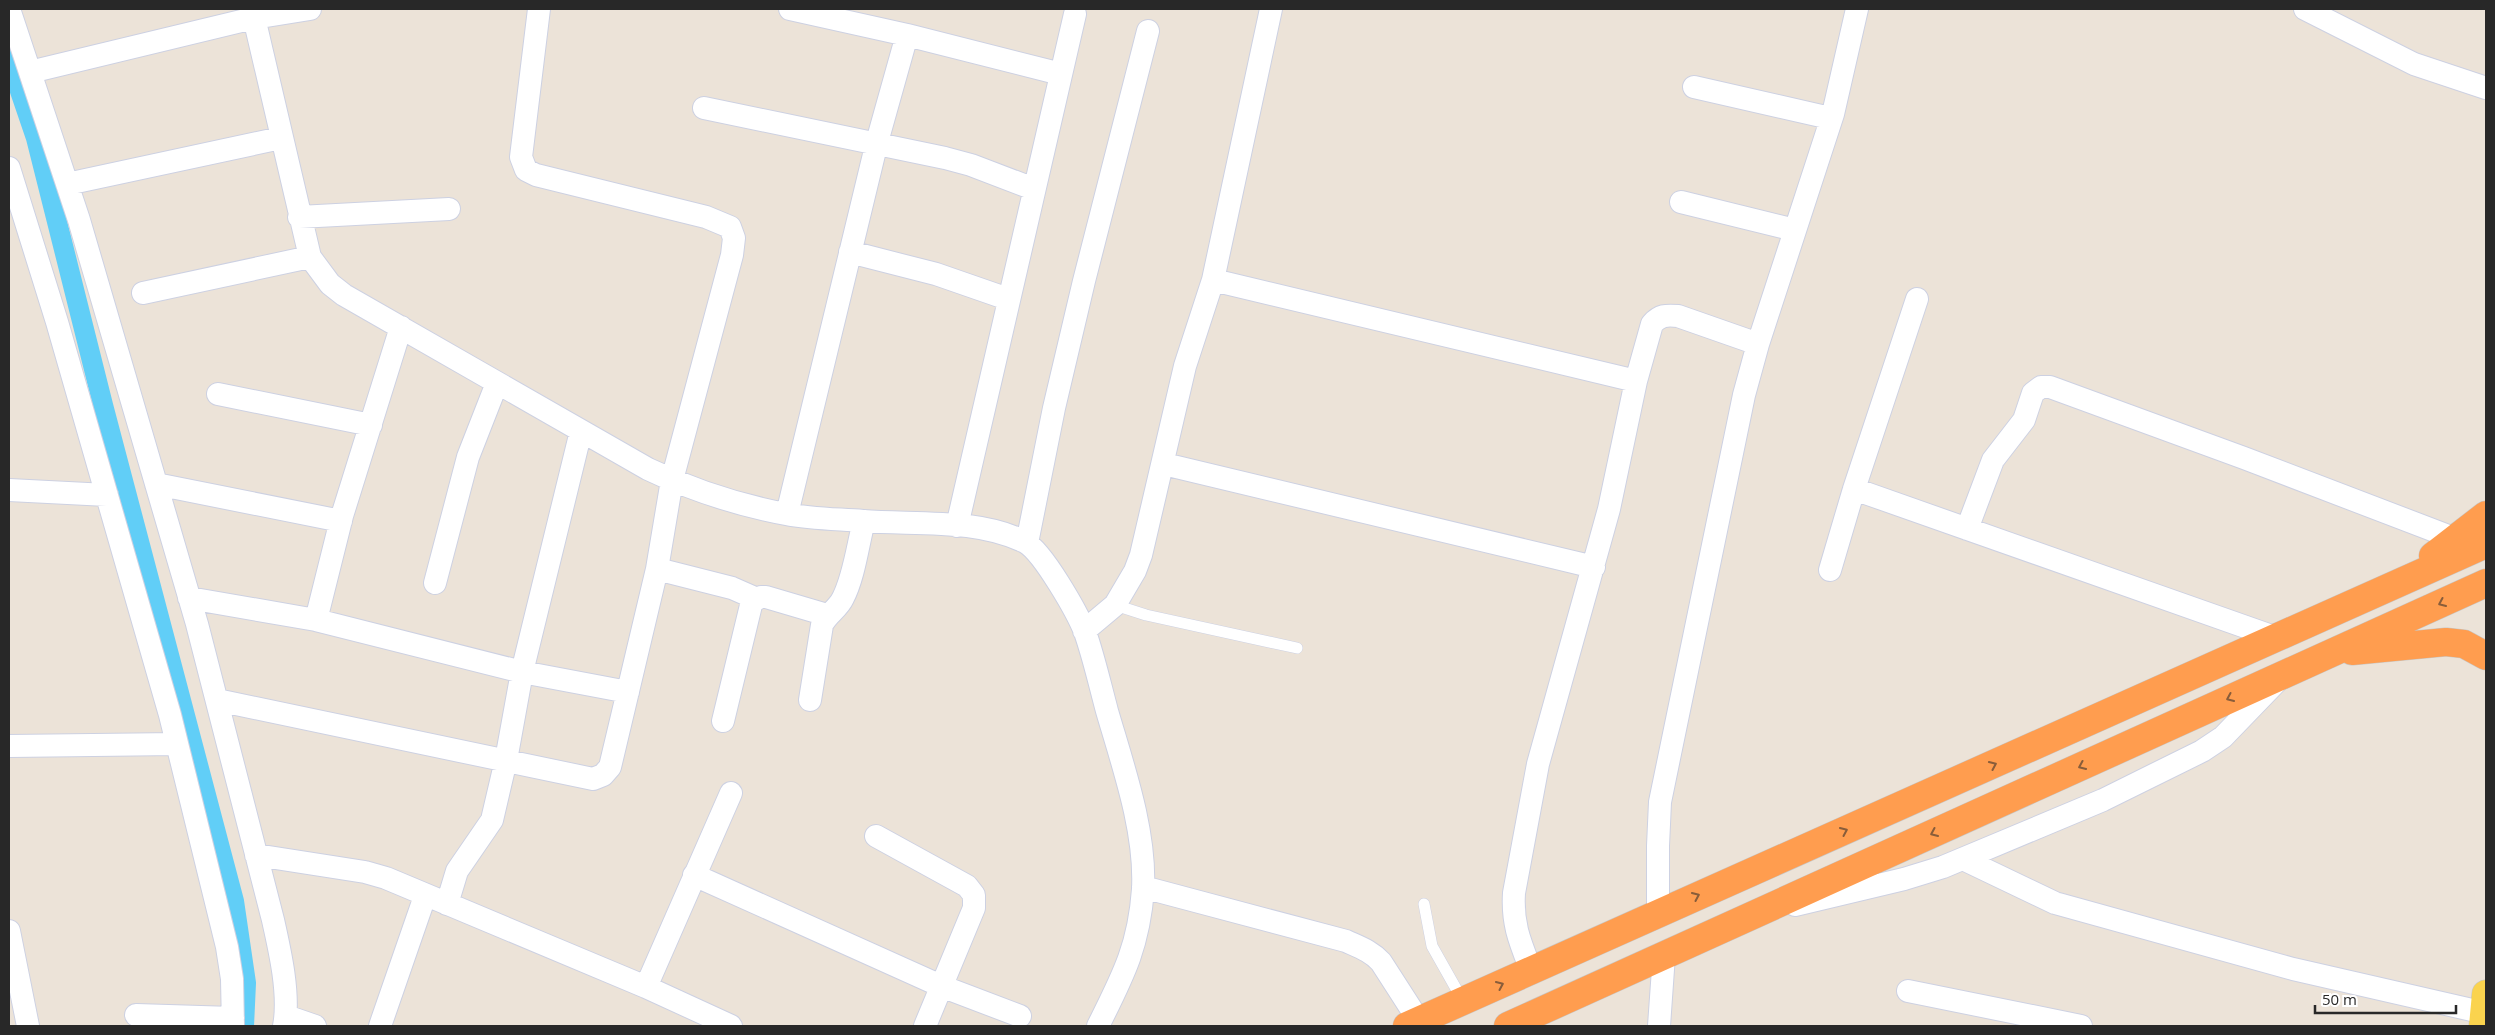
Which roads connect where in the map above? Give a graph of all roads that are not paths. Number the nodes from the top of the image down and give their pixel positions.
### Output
1 (9, 9) edge
2 (310, 9) edge
3 (539, 9) edge
4 (790, 9) edge
5 (1271, 9) edge
6 (1857, 9) edge
7 (2305, 9) edge
8 (253, 14) edge
9 (1075, 14) dead end
10 (1148, 31) dead end
11 (907, 35) junction
12 (30, 72) junction
13 (1061, 74) junction
14 (1694, 87) dead end
15 (2486, 88) edge
16 (704, 108) dead end
17 (1830, 118) junction
18 (281, 138) junction
19 (877, 142) junction
20 (9, 168) edge
21 (67, 184) junction
22 (1034, 189) junction
23 (1681, 202) dead end
24 (449, 209) dead end
25 (298, 217) junction
26 (1795, 230) junction
27 (850, 252) junction
28 (310, 257) junction
29 (1213, 280) junction
30 (144, 293) dead end
31 (1008, 299) junction
32 (1917, 299) dead end
33 (401, 328) junction
34 (1758, 344) junction
35 (1636, 381) junction
36 (497, 383) junction
37 (218, 394) dead end
38 (371, 425) junction
39 (581, 431) junction
40 (1164, 464) junction
41 (672, 480) junction
42 (156, 484) junction
43 (1854, 489) junction
44 (9, 490) edge
45 (107, 494) junction
46 (787, 514) junction
47 (2486, 516) edge
48 (341, 521) junction
49 (864, 521) junction
50 (957, 526) junction
51 (1968, 529) junction
52 (2456, 539) junction
53 (1027, 543) junction
54 (2486, 544) edge
55 (1594, 566) junction
56 (657, 569) junction
57 (1830, 570) dead end
58 (435, 583) dead end
59 (2401, 583) junction
60 (2486, 583) edge
61 (189, 598) junction
62 (757, 598) junction
63 (1115, 605) junction
64 (827, 615) junction
65 (316, 620) junction
66 (1084, 631) junction
67 (2277, 638) junction
68 (1297, 648) dead end
69 (2328, 654) junction
70 (2486, 656) edge
71 (522, 672) junction
72 (2285, 673) junction
73 (628, 692) junction
74 (216, 700) junction
75 (810, 700) dead end
76 (723, 721) dead end
77 (177, 744) junction
78 (9, 746) edge
79 (506, 760) junction
80 (731, 793) dead end
81 (876, 836) dead end
82 (256, 855) junction
83 (1962, 859) junction
84 (694, 875) junction
85 (1143, 887) junction
86 (425, 896) junction
87 (447, 904) junction
88 (1424, 904) dead end
89 (1658, 913) junction
90 (1752, 915) junction
91 (9, 930) edge
92 (1664, 955) junction
93 (1531, 970) junction
94 (941, 986) junction
95 (646, 987) junction
96 (1908, 991) dead end
97 (1463, 1001) junction
98 (2485, 1011) edge
99 (136, 1015) dead end
100 (1020, 1016) dead end
101 (285, 1021) edge
102 (233, 1022) edge
103 (1413, 1024) edge
104 (28, 1026) edge
105 (315, 1026) edge
106 (380, 1026) edge
107 (731, 1026) edge
108 (925, 1026) edge
109 (1098, 1026) edge
110 (1508, 1026) edge
111 (1659, 1026) edge
112 (2081, 1026) edge

1 - 12 street
2 - 8 street
3 - 41 street
4 - 11 street
5 - 29 street
6 - 17 street
7 - 15 street
8 - 12 street
8 - 18 street
9 - 13 street
10 - 53 street
11 - 13 street
11 - 19 street
12 - 21 street
13 - 22 street
14 - 17 street
16 - 19 street
17 - 26 street
18 - 21 street
18 - 25 street
19 - 22 street
19 - 27 street
20 - 45 street
21 - 42 street
22 - 31 street
23 - 26 street
24 - 25 street
25 - 28 street
26 - 34 street
27 - 31 street
27 - 46 street
28 - 30 street
28 - 33 street
29 - 35 street
29 - 40 street
31 - 50 street
32 - 43 street
33 - 36 street
33 - 38 street
34 - 35 street
34 - 89 street
35 - 55 street
36 - 39 street
36 - 58 street
37 - 38 street
38 - 48 street
39 - 41 street
39 - 71 street
40 - 55 street
40 - 63 street
41 - 46 street
41 - 56 street
42 - 48 street
42 - 61 street
43 - 51 street
43 - 57 street
44 - 45 street
45 - 77 street
46 - 49 street
47 - 52 highway
48 - 65 street
49 - 50 street
49 - 64 street
50 - 53 street
51 - 52 street
51 - 67 street
52 - 59 highway
53 - 66 street
54 - 59 highway
55 - 93 street
56 - 62 street
56 - 73 street
59 - 67 highway
60 -> 69 highway
61 - 65 street
61 - 74 street
62 - 64 street
62 - 76 street
63 - 66 street
63 - 68 lane
64 - 75 street
65 - 71 street
66 - 85 street
89 -> 67 highway
69 - 70 highway
69 - 72 highway
71 - 73 street
71 - 79 street
72 - 83 street
72 -> 90 highway
73 - 79 street
74 - 79 street
74 - 82 street
77 - 78 street
77 - 102 street
79 - 87 street
80 - 84 street
81 - 94 street
82 - 86 street
82 - 101 street
83 - 90 street
83 - 98 street
84 - 94 street
84 - 95 street
85 - 103 street
85 - 109 street
86 - 87 street
86 - 106 street
87 - 95 street
88 - 97 lane
89 - 93 highway
90 - 92 highway
91 - 104 street
92 - 110 highway
92 - 111 street
97 -> 93 highway
94 - 100 street
94 - 108 street
95 - 107 street
96 - 112 street
97 - 103 highway
99 - 102 street
101 - 105 street

